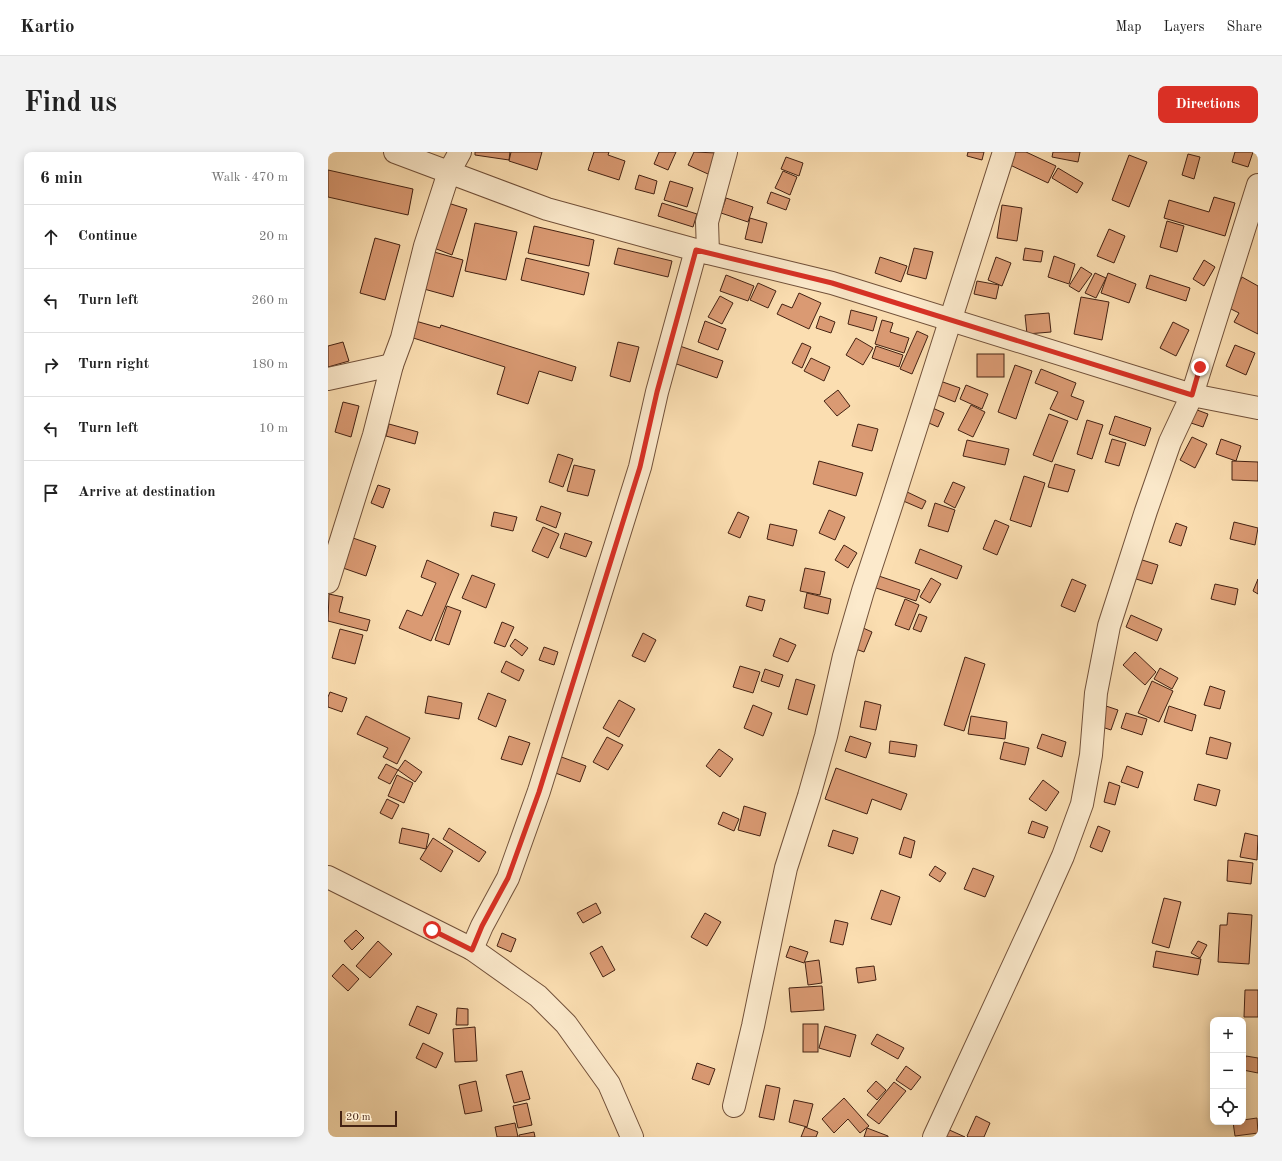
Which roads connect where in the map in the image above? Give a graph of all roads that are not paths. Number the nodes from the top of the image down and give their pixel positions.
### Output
1 (395, 152) edge
2 (460, 152) edge
3 (726, 152) edge
4 (1004, 152) edge
5 (449, 172) junction
6 (1258, 185) edge
7 (702, 251) junction
8 (951, 320) junction
9 (392, 365) junction
10 (328, 379) edge
11 (1192, 395) junction
12 (1258, 408) edge
13 (328, 582) edge
14 (328, 876) edge
15 (472, 950) junction
16 (734, 1106) dead end
17 (632, 1137) edge
18 (934, 1137) edge

1 - 5 street
2 - 5 street
3 - 7 street
4 - 8 street
5 - 7 street
5 - 9 street
6 - 11 street
7 - 8 street
7 - 15 street
8 - 11 street
8 - 16 street
9 - 10 street
9 - 13 street
11 - 12 street
11 - 18 street
14 - 15 street
15 - 17 street

